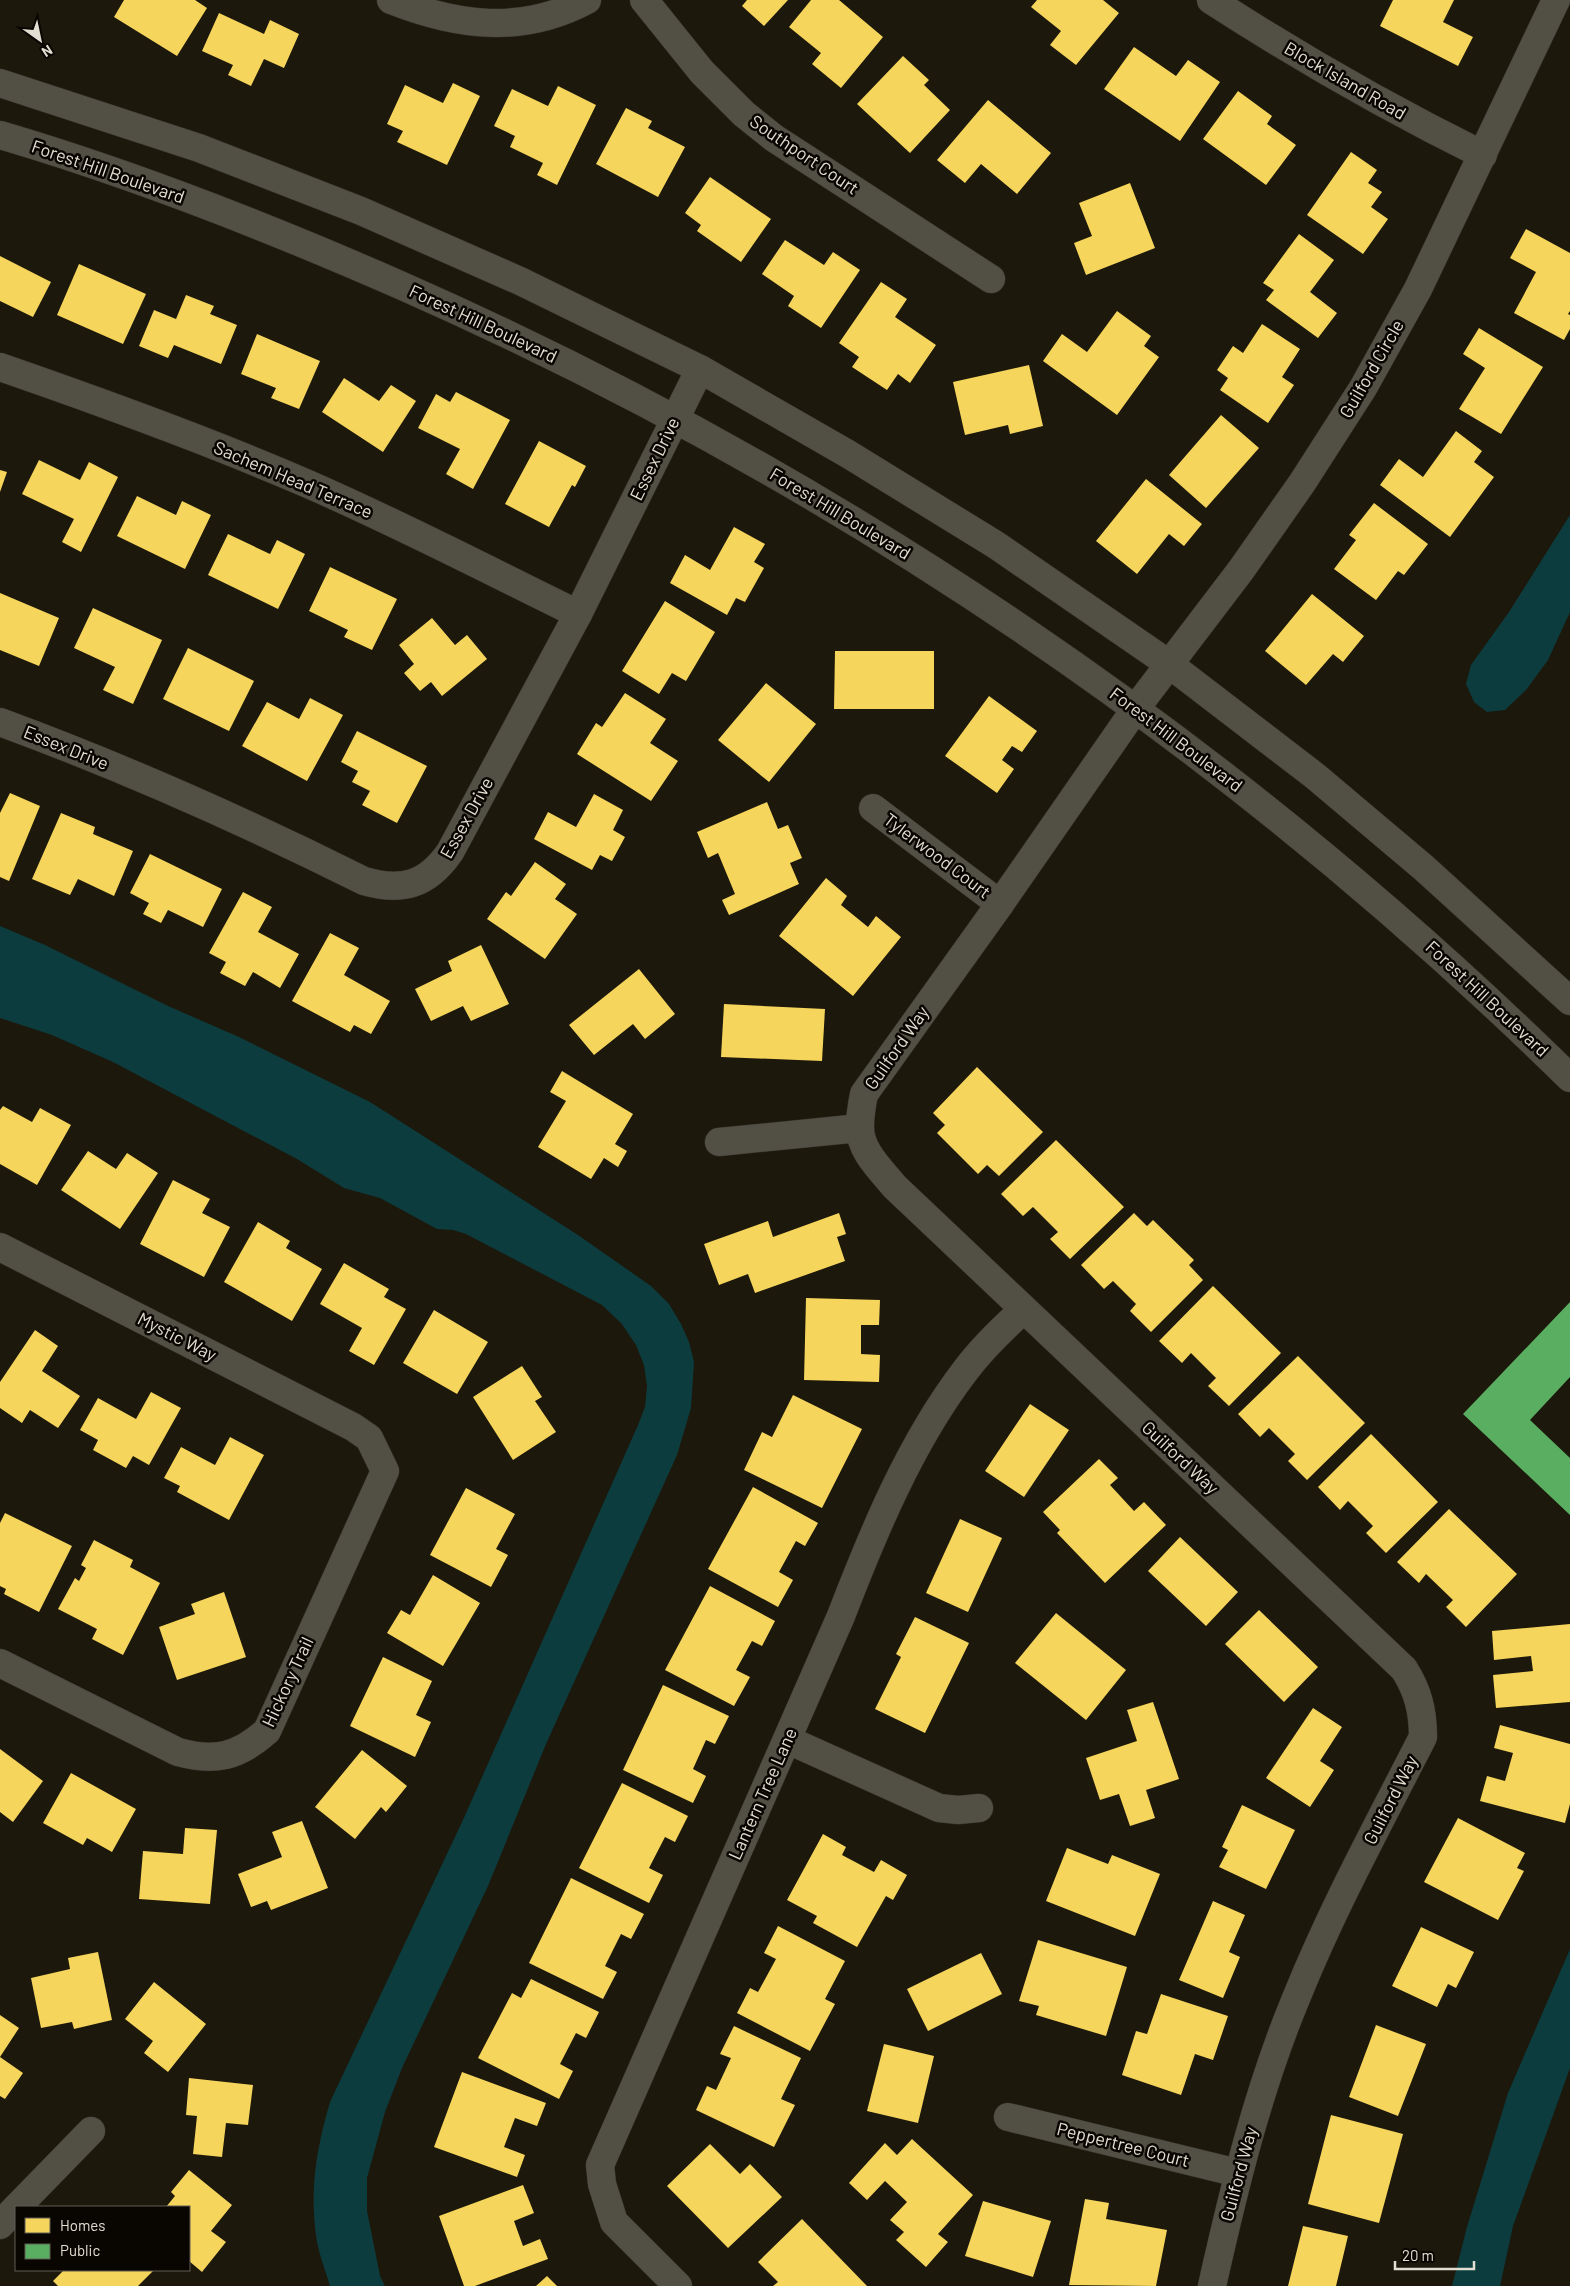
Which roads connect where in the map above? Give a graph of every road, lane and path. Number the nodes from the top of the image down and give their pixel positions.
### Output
1 (391, 0) edge
2 (587, 0) edge
3 (644, 0) edge
4 (1211, 0) edge
5 (1556, 0) edge
6 (0, 83) edge
7 (0, 135) edge
8 (1483, 155) junction
9 (991, 279) dead end
10 (0, 367) edge
11 (700, 368) junction
12 (675, 418) junction
13 (578, 614) junction
14 (1169, 664) junction
15 (1136, 708) junction
16 (0, 722) edge
17 (873, 808) dead end
18 (1000, 904) junction
19 (1570, 1002) edge
20 (1570, 1078) edge
21 (860, 1128) junction
22 (719, 1142) dead end
23 (0, 1247) edge
24 (1023, 1310) junction
25 (353, 1427) joint
26 (0, 1663) edge
27 (788, 1740) junction
28 (979, 1808) dead end
29 (1008, 2117) dead end
30 (91, 2131) dead end
31 (1238, 2173) junction
32 (19, 2206) edge
33 (15, 2210) edge
34 (0, 2225) edge
35 (678, 2286) edge
36 (1212, 2286) edge

1 - 2 street
3 - 9 street, Southport Court
4 - 8 street, Block Island Road
5 - 8 street, Guilford Circle
6 - 11 street
7 - 12 street, Forest Hill Boulevard
8 - 14 street, Guilford Circle
10 - 13 street, Sachem Head Terrace
11 - 12 street, Essex Drive
11 - 14 street
12 - 13 street, Essex Drive
12 - 15 street, Forest Hill Boulevard
13 - 16 street, Essex Drive
14 - 15 street, Guilford Circle
14 - 19 street
15 - 18 street, Guilford Way
15 - 20 street, Forest Hill Boulevard
17 - 18 street, Tylerwood Court
18 - 21 street, Guilford Way
21 - 22 street
21 - 24 street, Guilford Way
23 - 25 street, Mystic Way
24 - 27 street, Lantern Tree Lane
24 - 31 street, Guilford Way
25 - 26 street, Hickory Trail
27 - 28 street
27 - 35 street, Lantern Tree Lane
29 - 31 street, Peppertree Court
30 - 32 street
31 - 36 street, Guilford Way
33 - 34 street

